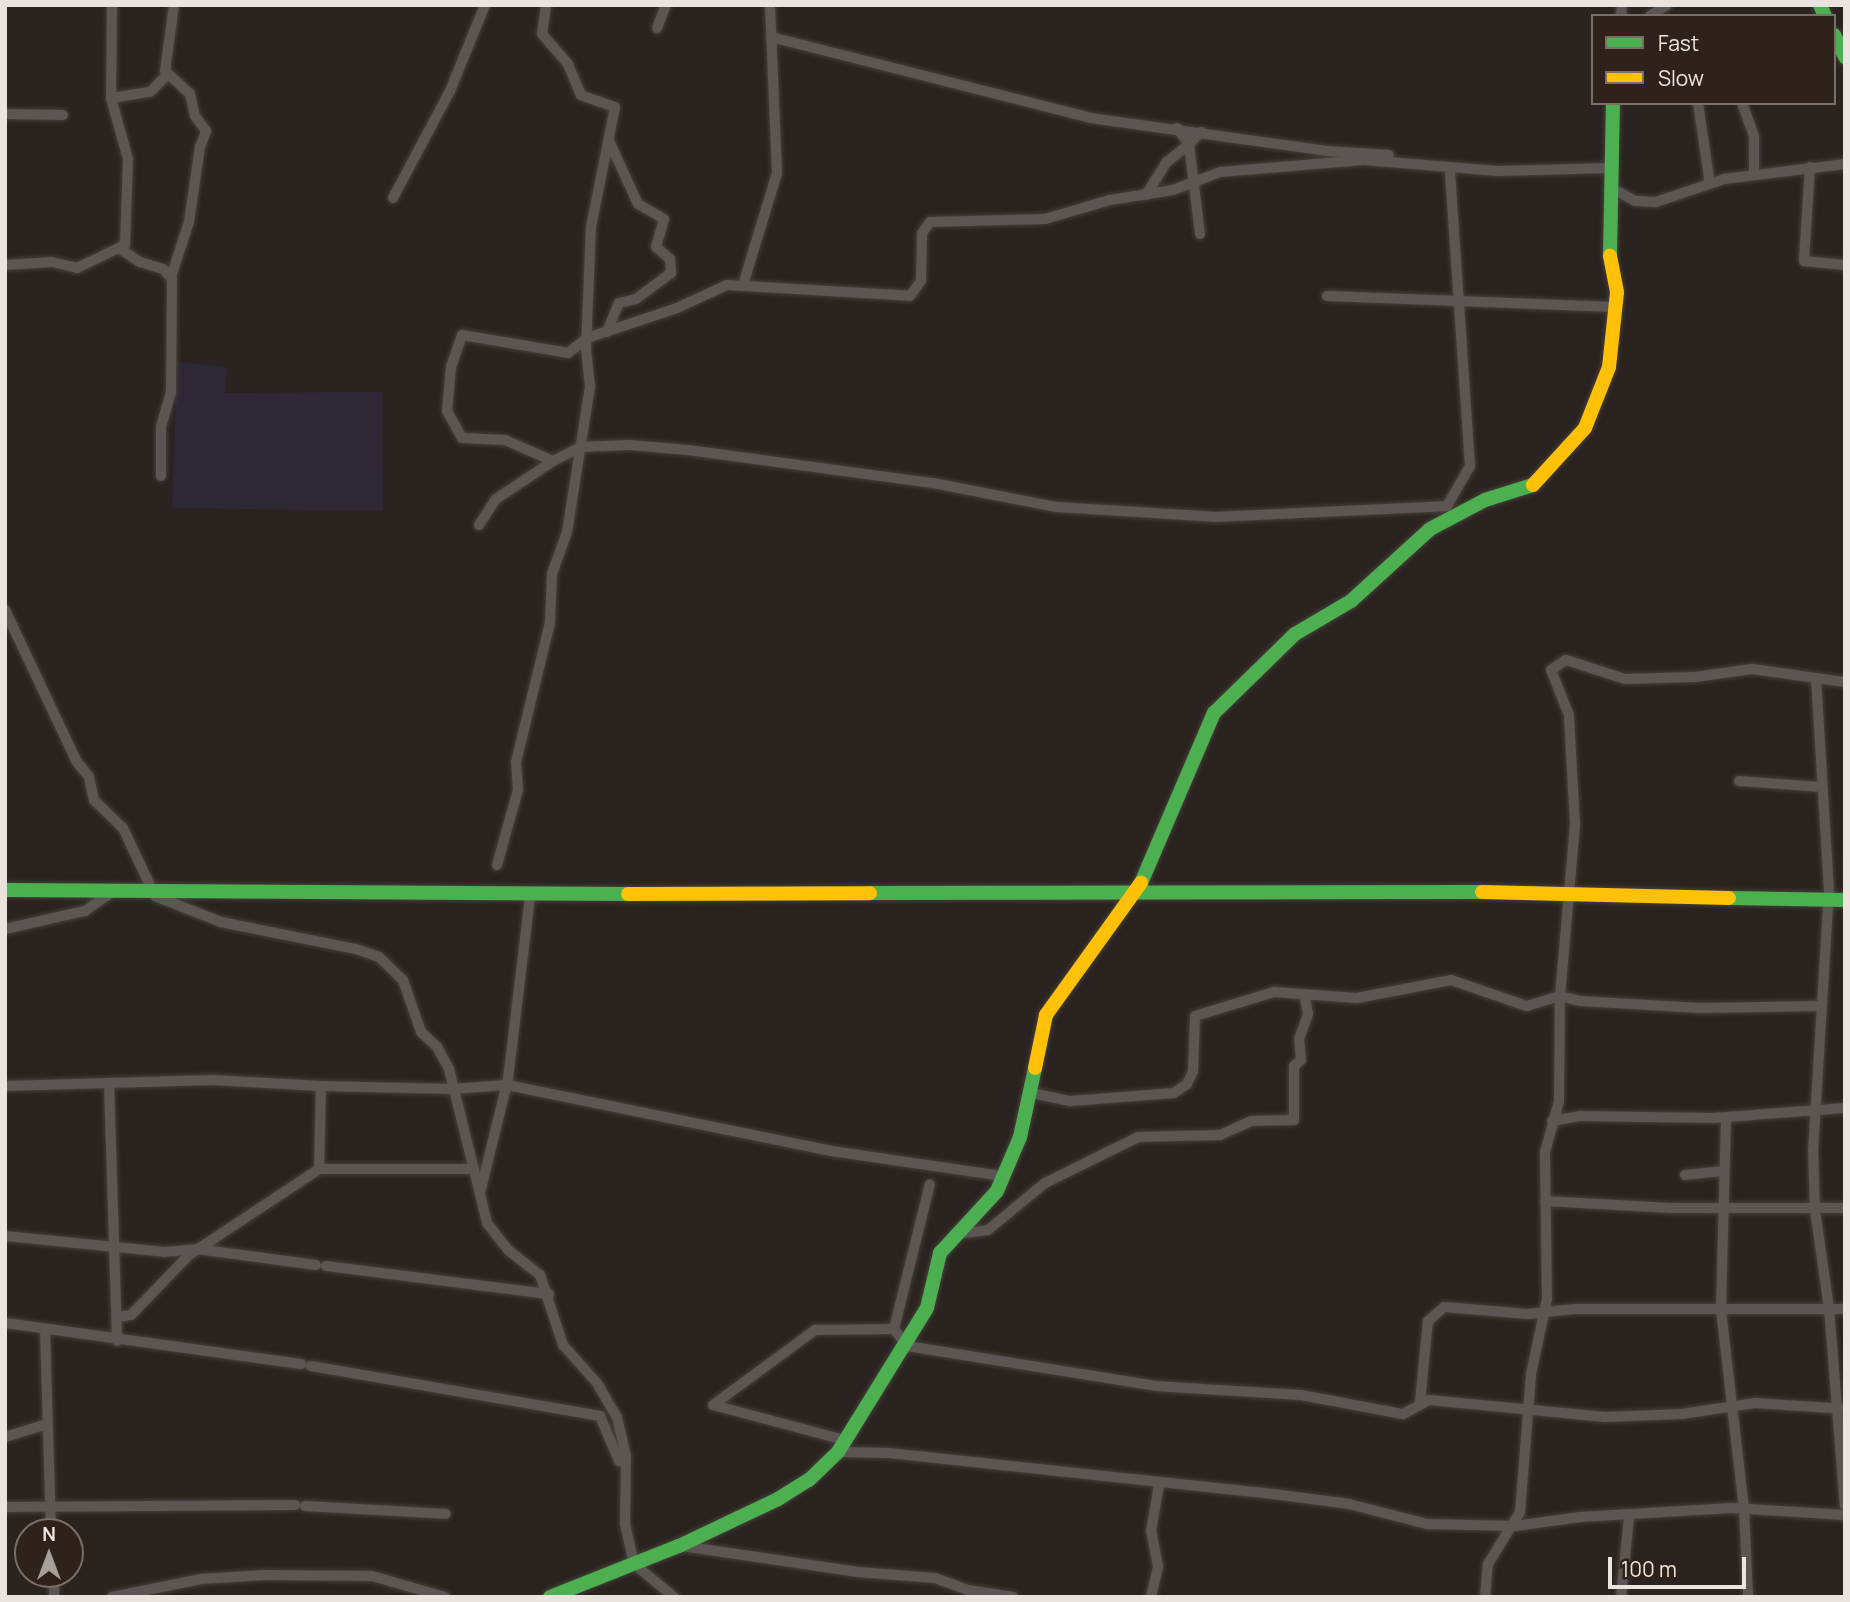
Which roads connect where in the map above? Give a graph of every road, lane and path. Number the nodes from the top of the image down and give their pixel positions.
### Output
1 (112, 5) edge
2 (174, 5) edge
3 (485, 5) edge
4 (546, 5) edge
5 (666, 5) edge
6 (770, 5) edge
7 (657, 28) dead end
8 (771, 37) junction
9 (1836, 39) edge
10 (1845, 57) edge
11 (167, 75) junction
12 (111, 98) junction
13 (1613, 105) edge
14 (1698, 105) edge
15 (1743, 105) edge
16 (5, 114) edge
17 (63, 115) dead end
18 (1177, 128) junction
19 (1201, 132) junction
20 (610, 143) dead end
21 (1189, 144) junction
22 (1845, 164) edge
23 (1810, 167) junction
24 (1611, 168) junction
25 (1453, 170) junction
26 (1754, 174) junction
27 (1195, 183) junction
28 (1710, 184) junction
29 (1610, 187) junction
30 (1146, 195) junction
31 (393, 198) dead end
32 (1199, 234) dead end
33 (122, 250) junction
34 (5, 265) edge
35 (1845, 265) edge
36 (171, 277) junction
37 (743, 285) junction
38 (1327, 296) dead end
39 (1460, 302) junction
40 (1609, 307) dead end
41 (607, 332) junction
42 (587, 338) junction
43 (580, 447) junction
44 (553, 461) junction
45 (161, 476) dead end
46 (479, 525) dead end
47 (5, 610) edge
48 (9, 624) edge
49 (1816, 678) junction
50 (1845, 682) edge
51 (1739, 781) dead end
52 (1822, 786) junction
53 (497, 865) dead end
54 (5, 890) edge
55 (114, 891) junction
56 (1138, 891) junction
57 (152, 892) junction
58 (1569, 894) junction
59 (530, 897) dead end
60 (1829, 899) junction
61 (1845, 900) edge
62 (5, 929) edge
63 (1304, 995) junction
64 (1560, 996) junction
65 (1822, 1006) junction
66 (109, 1083) junction
67 (509, 1085) junction
68 (5, 1086) edge
69 (321, 1086) junction
70 (452, 1089) junction
71 (1032, 1093) junction
72 (1817, 1108) junction
73 (1845, 1108) edge
74 (1726, 1118) junction
75 (1552, 1121) junction
76 (319, 1169) junction
77 (472, 1169) junction
78 (1723, 1171) junction
79 (1685, 1175) dead end
80 (1003, 1176) junction
81 (930, 1184) dead end
82 (481, 1189) dead end
83 (1545, 1201) junction
84 (1722, 1208) junction
85 (1845, 1208) edge
86 (1815, 1210) junction
87 (956, 1234) junction
88 (5, 1236) edge
89 (116, 1246) junction
90 (197, 1250) junction
91 (549, 1294) junction
92 (1829, 1308) junction
93 (1845, 1309) edge
94 (1721, 1310) junction
95 (1544, 1311) junction
96 (117, 1317) junction
97 (5, 1323) edge
98 (45, 1329) junction
99 (894, 1329) junction
100 (117, 1340) junction
101 (907, 1346) junction
102 (1420, 1402) junction
103 (1730, 1406) junction
104 (1841, 1409) edge
105 (1529, 1410) junction
106 (47, 1424) junction
107 (5, 1437) edge
108 (842, 1446) junction
109 (626, 1461) junction
110 (1159, 1485) junction
111 (49, 1505) junction
112 (1845, 1505) edge
113 (5, 1507) edge
114 (1744, 1508) junction
115 (446, 1514) dead end
116 (1845, 1515) edge
117 (1629, 1517) junction
118 (50, 1518) edge
119 (1515, 1526) junction
120 (679, 1546) junction
121 (634, 1564) junction
122 (112, 1597) edge
123 (445, 1597) edge
124 (550, 1597) edge
125 (674, 1597) edge
126 (1013, 1597) edge
127 (1151, 1597) edge
128 (1485, 1597) edge
129 (1621, 1597) edge
130 (1748, 1597) edge

1 - 12 street
2 - 11 street
3 - 31 street
4 - 42 street
5 - 7 street
6 - 8 street
8 - 18 street
8 - 37 street
9 - 10 street
11 - 12 street
11 - 36 street
12 - 33 street
13 - 24 street
14 - 28 street
15 - 26 street
16 - 17 street
18 - 19 street
18 - 21 street
19 - 21 street
19 - 25 street
20 - 41 street
21 - 27 street
21 - 30 street
22 - 23 street
23 - 26 street
23 - 35 street
24 - 25 street
24 - 29 street
25 - 27 street
25 - 39 street
26 - 28 street
27 - 30 street
27 - 32 street
28 - 29 street
29 - 56 street
30 - 37 street
33 - 34 street
33 - 36 street
36 - 45 street
37 - 41 street
38 - 39 street
39 - 40 street
39 - 43 street
41 - 42 street
42 - 43 street
42 - 44 street
43 - 44 street
43 - 53 street
44 - 46 street
47 - 48 street
48 - 57 street
49 - 50 street
49 - 52 street
49 - 58 street
51 - 52 street
52 - 60 street
54 - 55 street
55 - 57 street
55 - 62 street
56 - 57 street
56 - 58 street
56 - 71 street
57 - 70 street
58 - 60 street
58 - 64 street
59 - 67 street
60 - 61 street
60 - 65 street
63 - 64 street
63 - 71 street
63 - 87 street
64 - 65 street
64 - 75 street
65 - 72 street
66 - 68 street
66 - 69 street
66 - 89 street
67 - 70 street
67 - 80 street
67 - 82 street
69 - 70 street
69 - 76 street
70 - 77 street
71 - 80 street
72 - 73 street
72 - 74 street
72 - 86 street
74 - 75 street
74 - 78 street
75 - 83 street
76 - 77 street
76 - 90 street
77 - 91 street
78 - 79 street
78 - 84 street
80 - 87 street
81 - 99 street
83 - 84 street
83 - 95 street
84 - 86 street
84 - 94 street
85 - 86 street
86 - 92 street
87 - 101 street
88 - 89 street
89 - 90 street
89 - 96 street
90 - 91 street
90 - 96 street
91 - 109 street
92 - 93 street
92 - 94 street
92 - 104 street
94 - 95 street
94 - 103 street
95 - 102 street
95 - 105 street
96 - 100 street
97 - 98 street
98 - 100 street
98 - 106 street
99 - 101 street
99 - 108 street
100 - 109 street
101 - 102 street
101 - 108 street
102 - 105 street
103 - 104 street
103 - 105 street
103 - 114 street
104 - 112 street
105 - 119 street
106 - 107 street
106 - 111 street
108 - 110 street
108 - 120 street
109 - 121 street
110 - 119 street
110 - 127 street
111 - 113 street
111 - 115 street
111 - 118 street
114 - 116 street
114 - 117 street
114 - 130 street
117 - 119 street
117 - 129 street
119 - 128 street
120 - 121 street
120 - 126 street
121 - 124 street
121 - 125 street
122 - 123 street

